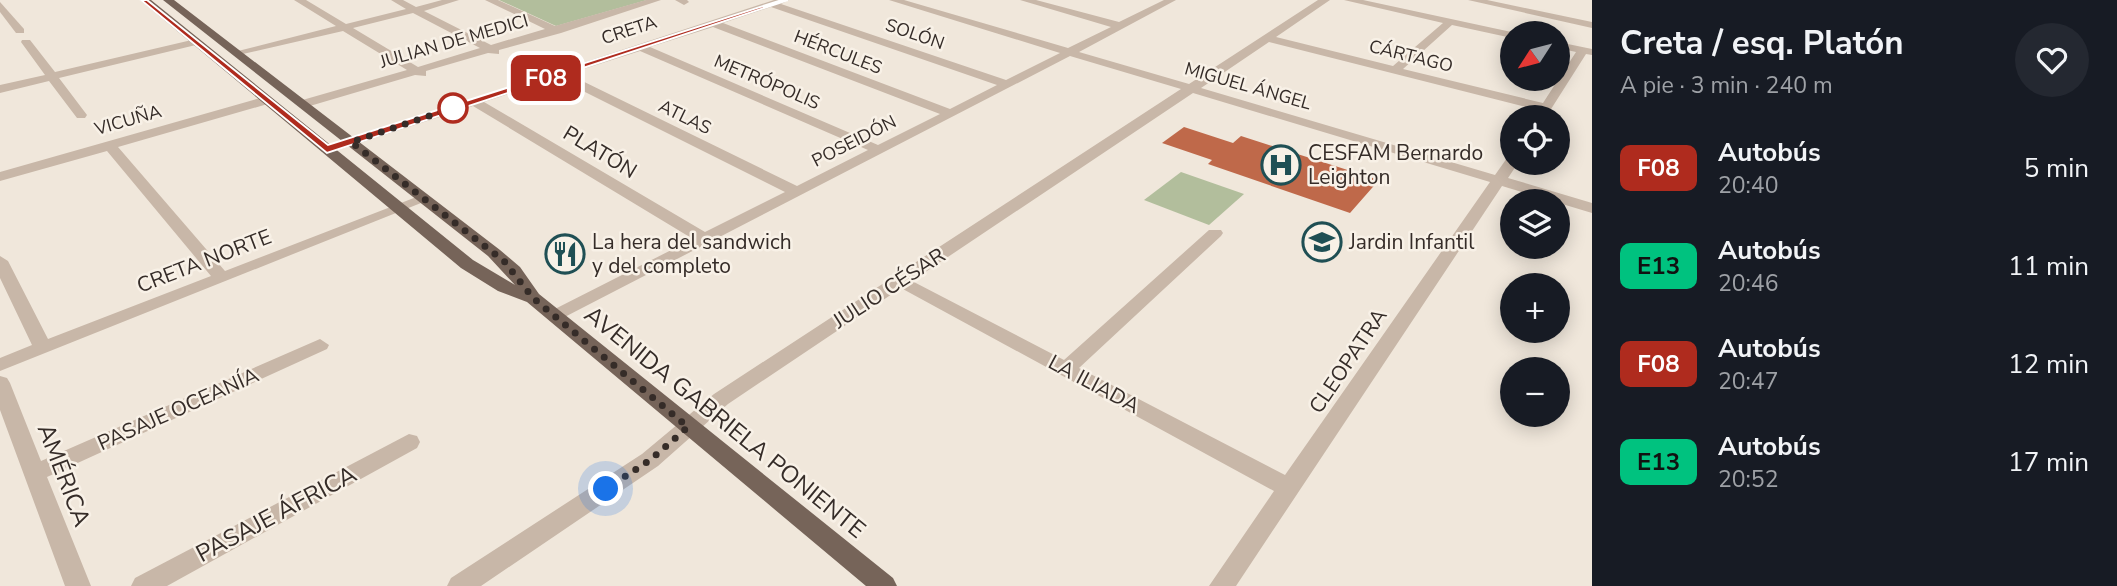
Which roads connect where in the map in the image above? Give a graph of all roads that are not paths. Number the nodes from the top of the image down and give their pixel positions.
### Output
1 (145, 0) edge
2 (168, 0) edge
3 (299, 0) edge
4 (396, 0) edge
5 (454, 0) edge
6 (490, 0) edge
7 (656, 0) edge
8 (784, 0) edge
9 (894, 0) edge
10 (1025, 0) edge
11 (1325, 0) edge
12 (1349, 0) edge
13 (1474, 0) edge
14 (1159, 3) edge
15 (771, 4) junction
16 (0, 5) edge
17 (415, 10) junction
18 (1450, 22) junction
19 (713, 23) junction
20 (1121, 26) junction
21 (1592, 26) edge
22 (345, 27) junction
23 (20, 30) dead end
24 (555, 30) junction
25 (1500, 32) edge
26 (567, 36) dead end
27 (1267, 38) junction
28 (196, 42) junction
29 (26, 43) dead end
30 (641, 47) junction
31 (1570, 47) edge
32 (1588, 51) edge
33 (495, 52) junction
34 (1069, 52) junction
35 (238, 54) junction
36 (1395, 70) junction
37 (417, 71) junction
38 (558, 74) junction
39 (52, 77) junction
40 (428, 78) dead end
41 (1007, 84) junction
42 (0, 89) edge
43 (1191, 89) junction
44 (267, 100) junction
45 (474, 102) junction
46 (303, 104) junction
47 (1515, 105) edge
48 (1549, 105) edge
49 (950, 113) junction
50 (81, 115) dead end
51 (351, 142) junction
52 (110, 146) junction
53 (327, 149) junction
54 (879, 150) junction
55 (1503, 175) edge
56 (0, 177) edge
57 (1500, 180) junction
58 (797, 192) junction
59 (424, 199) junction
60 (1592, 208) edge
61 (399, 209) junction
62 (1215, 233) dead end
63 (705, 239) junction
64 (0, 261) edge
65 (222, 278) junction
66 (900, 281) junction
67 (533, 298) junction
68 (555, 316) junction
69 (320, 345) dead end
70 (43, 348) junction
71 (0, 365) edge
72 (1066, 369) junction
73 (0, 383) edge
74 (688, 427) junction
75 (408, 442) dead end
76 (35, 473) junction
77 (1289, 488) junction
78 (78, 586) edge
79 (144, 586) edge
80 (460, 586) edge
81 (884, 586) edge
82 (1222, 586) edge

1 - 28 main road, AVENIDA GABRIELA PONIENTE
2 - 35 main road, AVENIDA GABRIELA PONIENTE
3 - 22 street
4 - 17 street
5 - 17 street
6 - 24 street
7 - 24 street, JULIAN DE MEDICI
8 - 15 street, CRETA
9 - 34 street, MIGUEL ÁNGEL
10 - 20 street
11 - 27 street, JULIO CÉSAR
12 - 18 street
13 - 21 street
14 - 20 street, POSEIDÓN
15 - 19 street, CRETA
15 - 41 street, SOLÓN
16 - 23 street
17 - 22 street
17 - 33 street
18 - 25 street
18 - 36 street
19 - 30 street, CRETA
19 - 49 street, HÉRCULES
20 - 34 street, POSEIDÓN
22 - 35 street
22 - 37 street
24 - 26 street
24 - 33 street, JULIAN DE MEDICI
27 - 36 street, CÁRTAGO
27 - 43 street, JULIO CÉSAR
28 - 39 street
28 - 44 main road, AVENIDA GABRIELA PONIENTE
29 - 39 street
30 - 38 street, CRETA
30 - 54 street, METRÓPOLIS
31 - 32 street
32 - 48 street
33 - 37 street, JULIAN DE MEDICI
34 - 41 street, POSEIDÓN
34 - 43 street, MIGUEL ÁNGEL
35 - 46 main road, AVENIDA GABRIELA PONIENTE
36 - 47 street, CÁRTAGO
37 - 40 street
37 - 46 street, JULIAN DE MEDICI
38 - 45 street, CRETA
38 - 58 street, ATLAS
39 - 42 street
39 - 50 street
41 - 49 street, POSEIDÓN
43 - 57 street, MIGUEL ÁNGEL
43 - 66 street, JULIO CÉSAR
44 - 52 street, VICUÑA
44 - 53 main road, AVENIDA GABRIELA PONIENTE
45 - 51 street, CRETA
45 - 63 street, PLATÓN
46 - 51 main road, AVENIDA GABRIELA PONIENTE
49 - 54 street, POSEIDÓN
51 - 53 street, CRETA
51 - 59 main road, AVENIDA GABRIELA PONIENTE
52 - 56 street, VICUÑA
52 - 65 street
53 - 61 main road, AVENIDA GABRIELA PONIENTE
54 - 58 street, POSEIDÓN
55 - 57 street, CLEOPATRA
57 - 60 street, MIGUEL ÁNGEL
57 - 77 street, CLEOPATRA
58 - 63 street, POSEIDÓN
59 - 61 street, CRETA NORTE
59 - 67 main road, AVENIDA GABRIELA PONIENTE
61 - 65 street, CRETA NORTE
61 - 67 main road, AVENIDA GABRIELA PONIENTE
62 - 72 street
63 - 68 street, POSEIDÓN
64 - 70 street
65 - 70 street, CRETA NORTE
66 - 72 street, LA ILIADA
66 - 74 street, JULIO CÉSAR
67 - 68 main road, AVENIDA GABRIELA PONIENTE
68 - 74 main road, AVENIDA GABRIELA PONIENTE
69 - 76 street, PASAJE OCEANÍA
70 - 71 street, CRETA NORTE
72 - 77 street, LA ILIADA
73 - 76 street, AMÉRICA
74 - 80 street, JULIO CÉSAR
74 - 81 main road, AVENIDA GABRIELA PONIENTE
75 - 79 street, PASAJE ÁFRICA
76 - 78 street, AMÉRICA
77 - 82 street, CLEOPATRA

